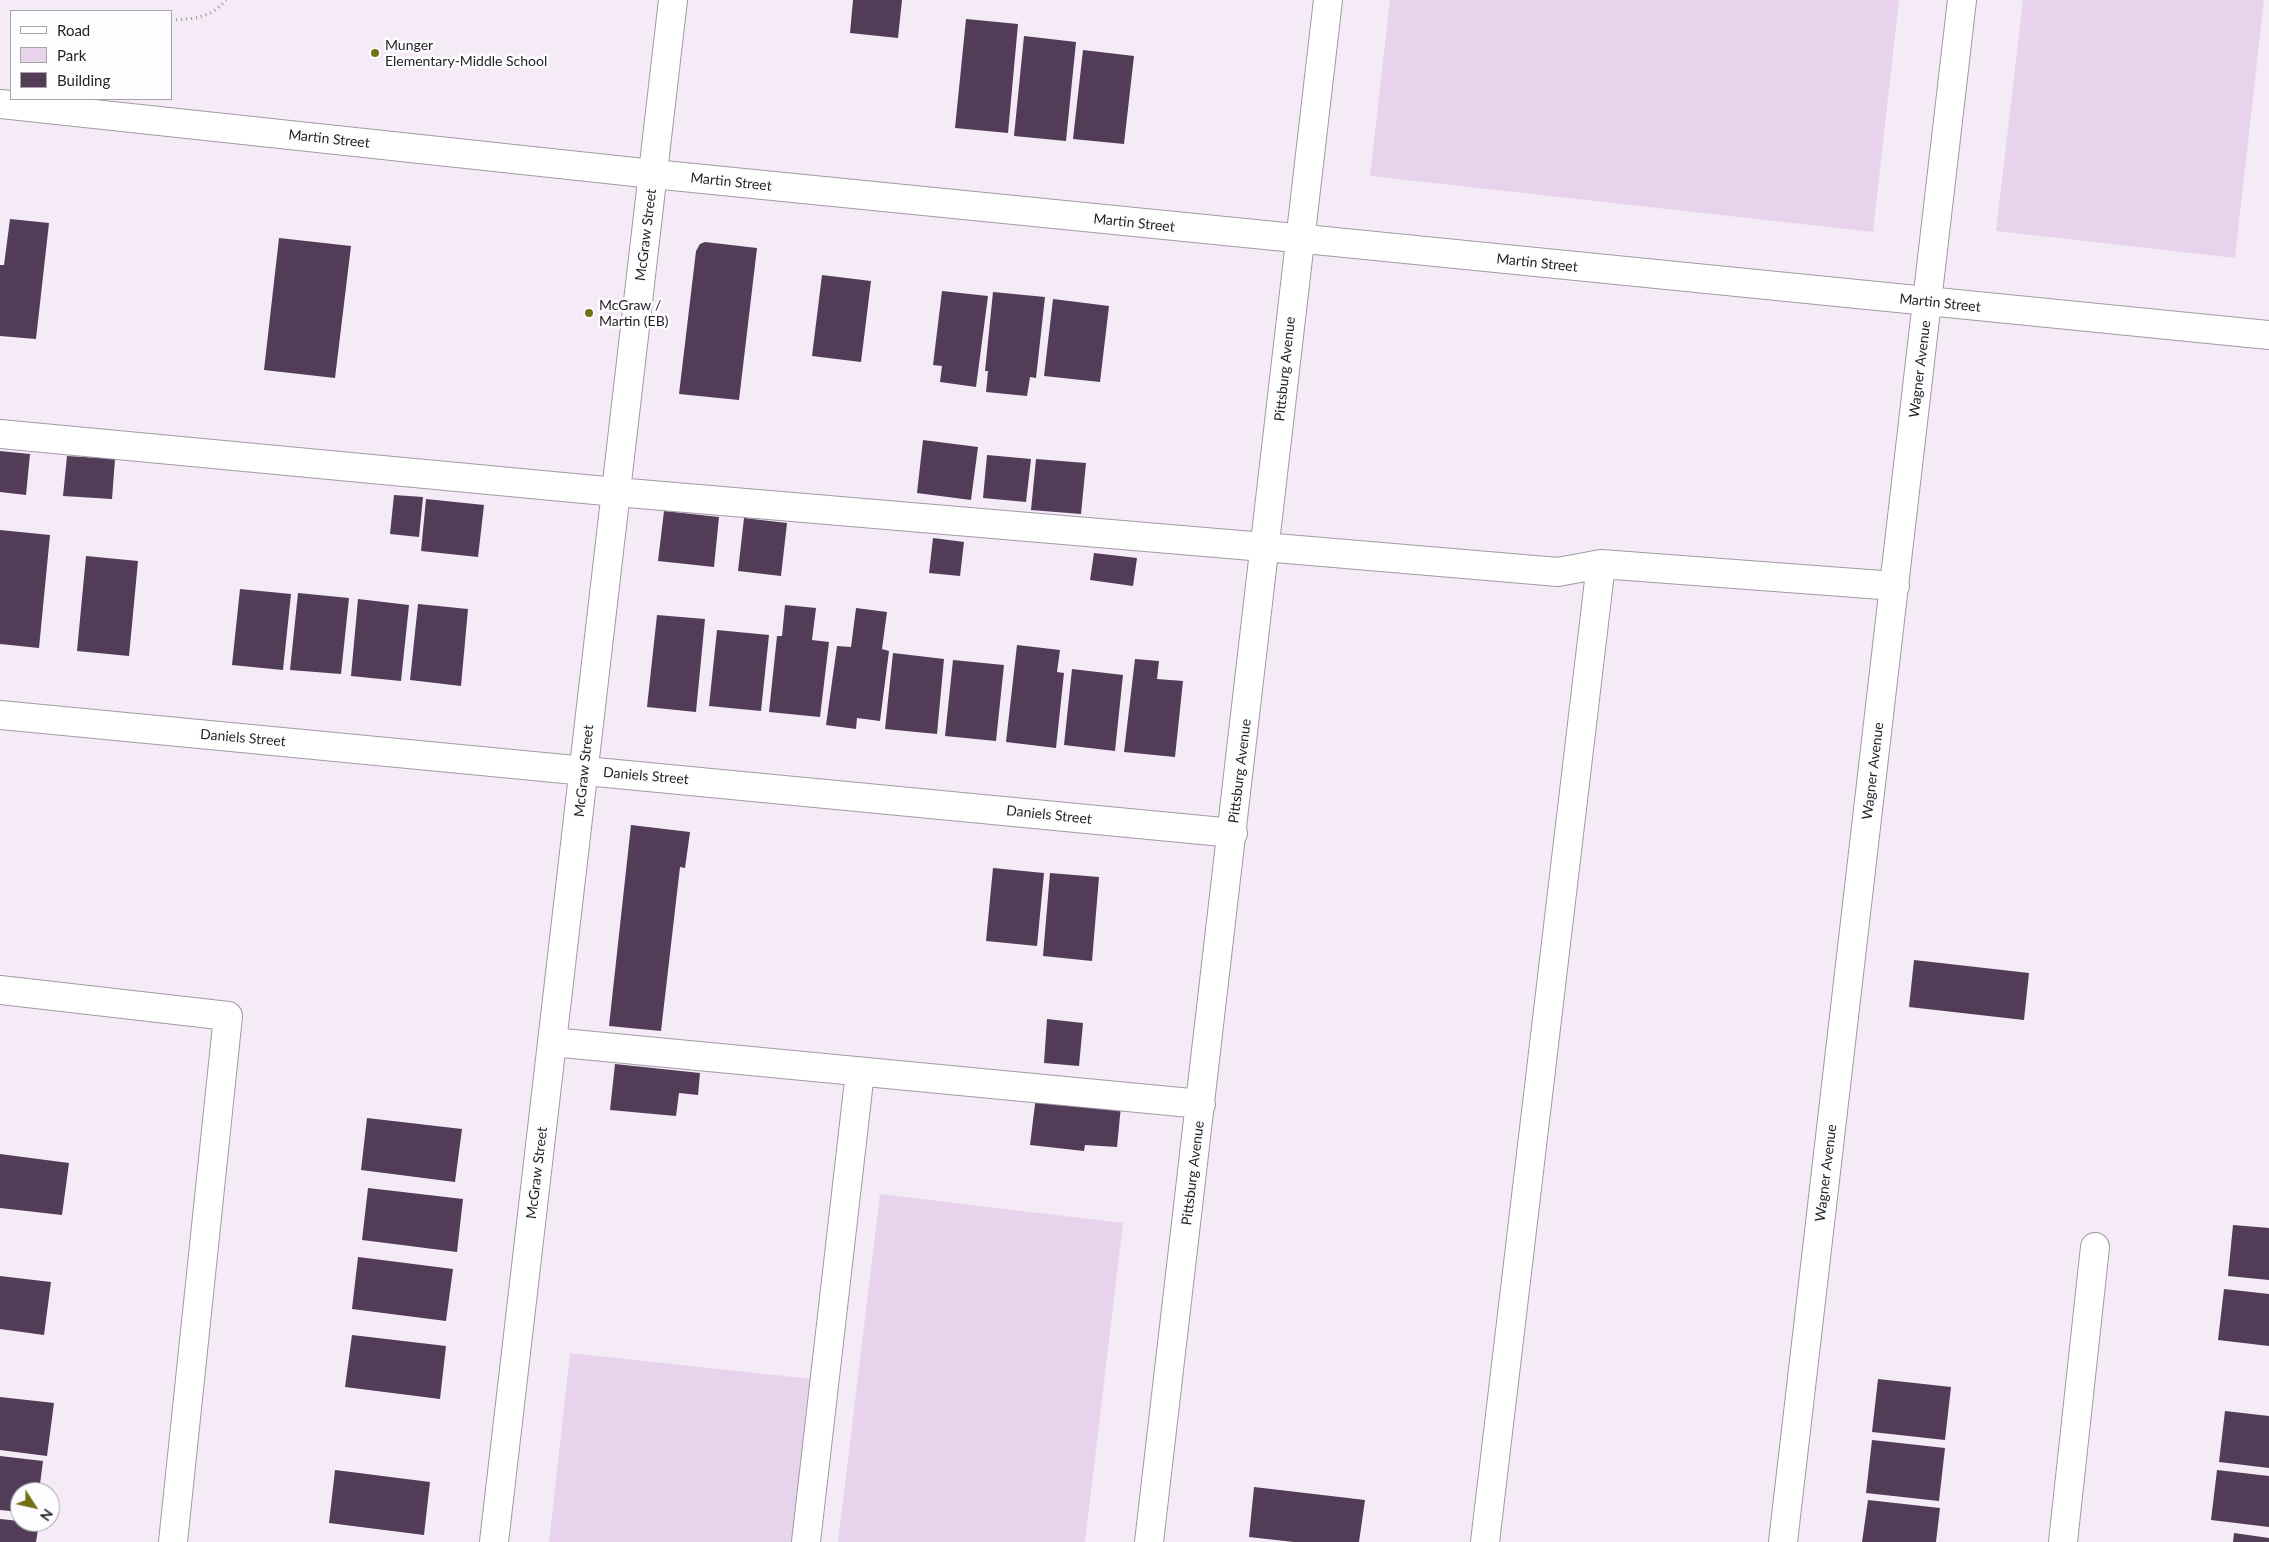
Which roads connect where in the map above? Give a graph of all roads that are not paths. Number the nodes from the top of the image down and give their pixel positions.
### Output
1 (673, 0) edge
2 (1328, 0) edge
3 (1962, 0) edge
4 (0, 104) edge
5 (653, 174) junction
6 (1299, 239) junction
7 (1928, 302) junction
8 (2269, 335) edge
9 (0, 434) edge
10 (616, 492) junction
11 (1266, 548) junction
12 (1601, 564) junction
13 (1895, 586) junction
14 (0, 715) edge
15 (584, 770) junction
16 (1232, 833) junction
17 (0, 990) edge
18 (552, 1042) junction
19 (860, 1072) junction
20 (1201, 1104) junction
21 (2095, 1247) dead end
22 (173, 1542) edge
23 (494, 1542) edge
24 (806, 1542) edge
25 (1149, 1542) edge
26 (1485, 1542) edge
27 (1783, 1542) edge
28 (2064, 1542) edge

1 - 5 street, McGraw Street
2 - 6 street, Pittsburg Avenue
3 - 7 street, Wagner Avenue
4 - 5 street, Martin Street
5 - 6 street, Martin Street
5 - 10 street, McGraw Street
6 - 7 street, Martin Street
6 - 11 street, Pittsburg Avenue
7 - 8 street, Martin Street
7 - 13 street, Wagner Avenue
9 - 10 street
10 - 11 street
10 - 15 street, McGraw Street
11 - 12 street
11 - 16 street, Pittsburg Avenue
12 - 13 street
12 - 26 street
13 - 27 street, Wagner Avenue
14 - 15 street, Daniels Street
15 - 16 street, Daniels Street
15 - 18 street, McGraw Street
16 - 20 street, Pittsburg Avenue
17 - 22 street
18 - 19 street
18 - 23 street, McGraw Street
19 - 20 street
19 - 24 street
20 - 25 street, Pittsburg Avenue
21 - 28 street

